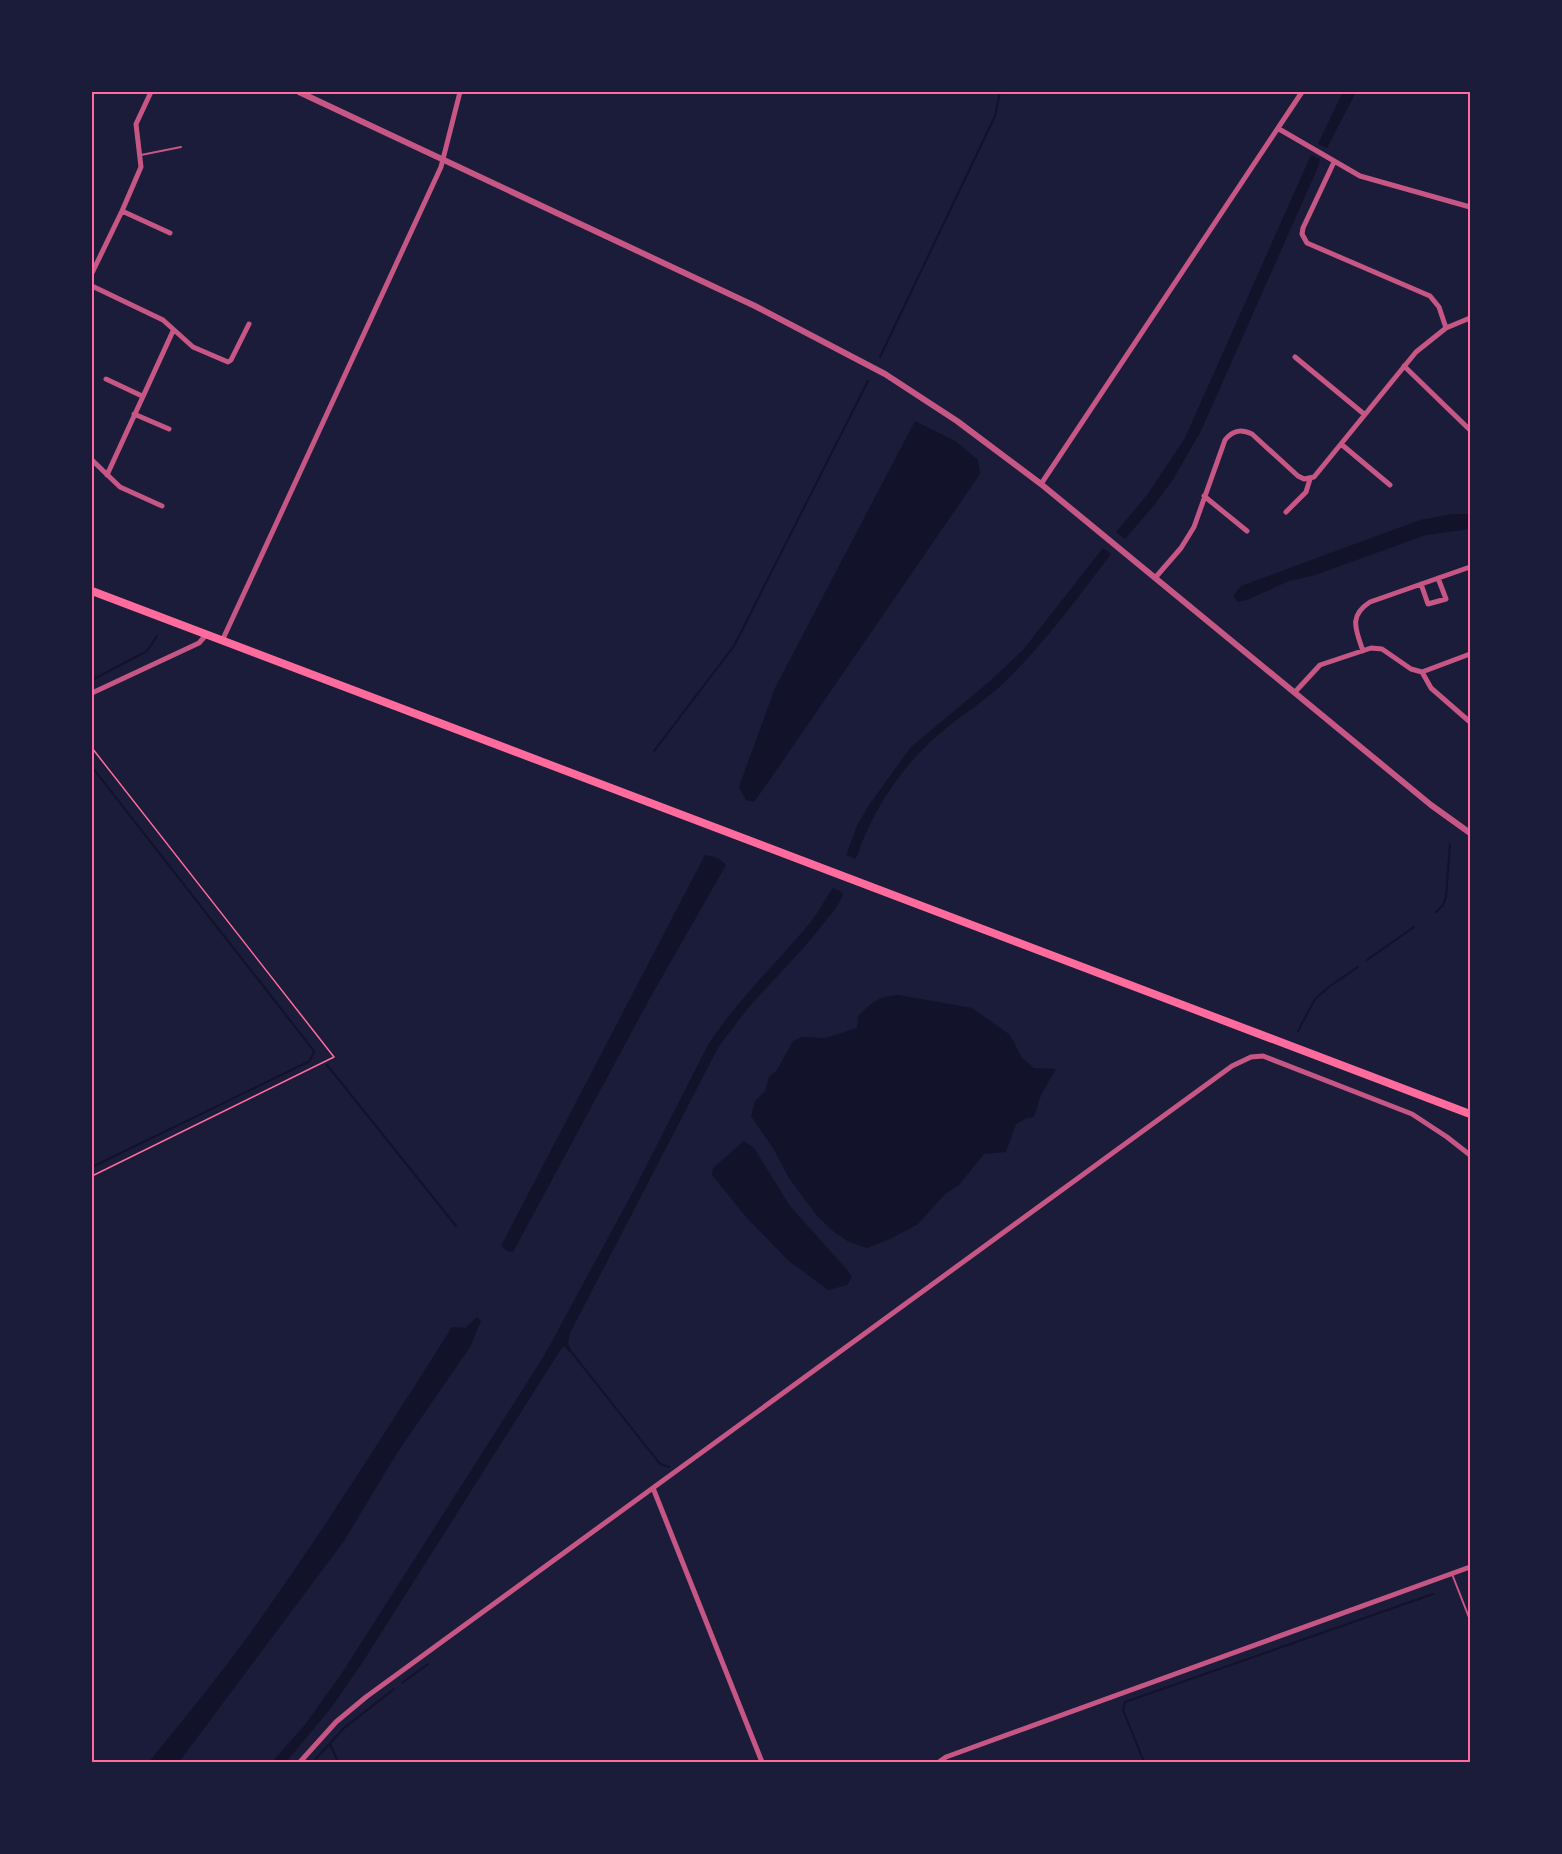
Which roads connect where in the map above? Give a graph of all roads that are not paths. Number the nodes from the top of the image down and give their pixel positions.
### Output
1 (151, 92) edge
2 (299, 92) edge
3 (460, 92) edge
4 (1302, 92) edge
5 (1279, 129) junction
6 (181, 147) dead end
7 (141, 155) junction
8 (444, 159) junction
9 (1334, 162) junction
10 (1470, 207) edge
11 (122, 211) junction
12 (170, 233) dead end
13 (92, 273) edge
14 (92, 286) edge
15 (1470, 318) edge
16 (249, 324) dead end
17 (1446, 328) junction
18 (173, 331) junction
19 (1295, 357) dead end
20 (1404, 366) junction
21 (105, 380) dead end
22 (142, 396) junction
23 (134, 414) junction
24 (1364, 414) junction
25 (169, 429) dead end
26 (1470, 430) edge
27 (1341, 444) junction
28 (92, 460) edge
29 (107, 475) junction
30 (1310, 479) junction
31 (1041, 484) junction
32 (1390, 485) dead end
33 (1204, 496) junction
34 (162, 506) dead end
35 (1286, 513) dead end
36 (1247, 531) dead end
37 (1470, 567) edge
38 (1155, 578) junction
39 (1438, 578) junction
40 (1421, 584) junction
41 (92, 591) edge
42 (206, 635) junction
43 (222, 640) junction
44 (1363, 651) junction
45 (1470, 654) edge
46 (1422, 672) junction
47 (1295, 692) junction
48 (92, 693) edge
49 (1470, 722) edge
50 (1470, 833) edge
51 (1470, 1114) edge
52 (1470, 1155) edge
53 (653, 1488) junction
54 (1470, 1567) edge
55 (1452, 1574) junction
56 (1470, 1620) edge
57 (300, 1762) edge
58 (762, 1762) edge
59 (939, 1762) edge

1 - 7 street
2 - 8 street
3 - 8 street
4 - 5 street
5 - 9 street
5 - 31 street
6 - 7 lane
7 - 11 street
8 - 31 street
8 - 43 street
9 - 10 street
9 - 17 street
11 - 12 street
11 - 13 street
14 - 18 street
15 - 17 street
16 - 18 street
17 - 20 street
18 - 22 street
19 - 24 street
20 - 24 street
20 - 26 street
21 - 22 street
22 - 23 street
23 - 25 street
23 - 29 street
24 - 27 street
27 - 30 street
27 - 32 street
28 - 29 street
29 - 34 street
30 - 33 street
30 - 35 street
31 - 38 street
33 - 36 street
33 - 38 street
37 - 39 street
38 - 47 street
39 - 40 street
39 - 40 street
40 - 44 street
41 - 42 main road
42 - 43 main road
42 - 48 street
43 - 51 main road
44 - 46 street
44 - 47 street
45 - 46 street
46 - 49 street
47 - 50 street
52 - 53 street
53 - 57 street
53 - 58 street
54 - 55 street
55 - 56 lane
55 - 59 street

